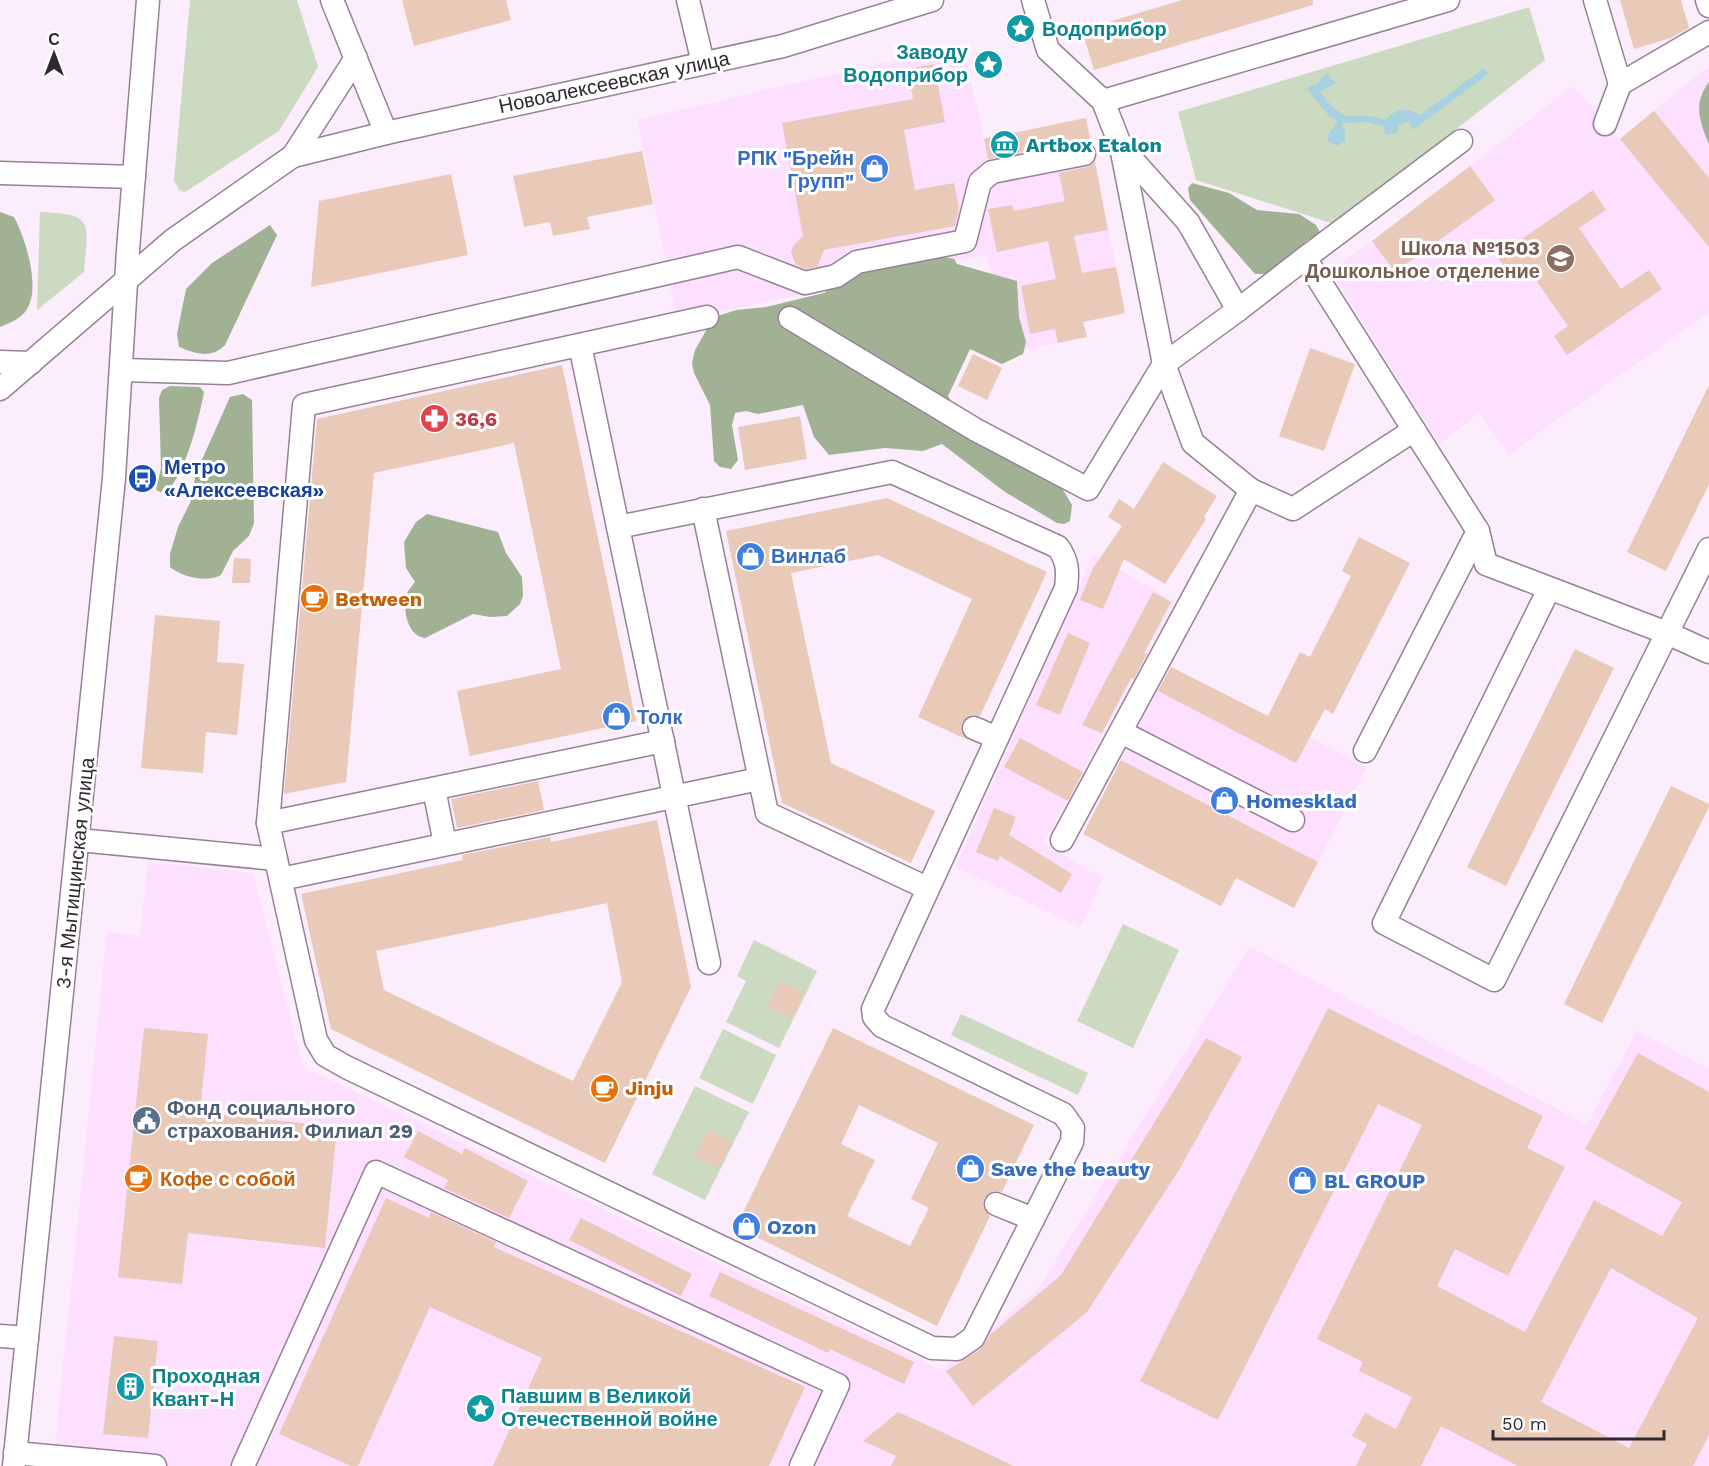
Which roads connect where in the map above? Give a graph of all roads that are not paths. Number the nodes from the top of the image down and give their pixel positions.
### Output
1 (148, 0) edge
2 (332, 0) edge
3 (688, 0) edge
4 (932, 0) edge
5 (1033, 0) edge
6 (1448, 0) edge
7 (1595, 0) edge
8 (1707, 0) edge
9 (1709, 6) edge
10 (1709, 32) edge
11 (356, 58) junction
12 (703, 63) junction
13 (1620, 84) junction
14 (1103, 101) junction
15 (1605, 124) dead end
16 (386, 133) junction
17 (1461, 141) dead end
18 (1121, 147) junction
19 (1084, 154) dead end
20 (293, 156) junction
21 (0, 173) edge
22 (134, 177) junction
23 (1305, 258) junction
24 (126, 278) junction
25 (1238, 310) junction
26 (707, 317) dead end
27 (790, 318) dead end
28 (580, 345) junction
29 (0, 362) edge
30 (31, 363) junction
31 (1164, 364) junction
32 (122, 370) junction
33 (0, 389) edge
34 (1414, 430) junction
35 (1251, 490) junction
36 (703, 509) junction
37 (618, 527) junction
38 (1478, 531) junction
39 (1709, 549) edge
40 (1549, 589) junction
41 (1667, 633) junction
42 (1709, 652) edge
43 (974, 728) dead end
44 (1121, 732) junction
45 (997, 738) junction
46 (663, 741) junction
47 (1365, 751) dead end
48 (759, 779) junction
49 (434, 789) junction
50 (674, 797) junction
51 (1293, 820) dead end
52 (268, 823) junction
53 (79, 840) junction
54 (1062, 840) dead end
55 (445, 844) junction
56 (278, 869) junction
57 (927, 888) junction
58 (709, 963) dead end
59 (996, 1204) dead end
60 (1033, 1219) junction
61 (0, 1336) edge
62 (27, 1338) junction
63 (15, 1460) edge
64 (155, 1466) edge
65 (243, 1466) edge
66 (801, 1466) edge

1 - 22 street, 3-я Мытищинская улица
2 - 11 street
3 - 12 street
4 - 12 street, Новоалексеевская улица
5 - 14 street
6 - 14 street
7 - 13 street
8 - 9 street
10 - 13 street
11 - 16 street
11 - 20 street, Новоалексеевская улица
12 - 16 street, Новоалексеевская улица
13 - 15 street
14 - 18 street
16 - 20 street, Новоалексеевская улица
17 - 23 street
18 - 25 street
18 - 31 street
19 - 32 street
20 - 24 street, Новоалексеевская улица
21 - 22 street
22 - 24 street, 3-я Мытищинская улица
23 - 25 street
23 - 34 street
24 - 30 street, Новоалексеевская улица
24 - 32 street, 3-я Мытищинская улица
25 - 31 street
26 - 28 street
27 - 31 street
28 - 37 street
28 - 52 street
29 - 30 street
30 - 33 street, Новоалексеевская улица
31 - 35 street
32 - 53 street, 3-я Мытищинская улица
34 - 35 street
34 - 38 street
35 - 44 street
36 - 37 street
36 - 45 street
36 - 48 street
37 - 46 street
38 - 40 street
38 - 47 street
39 - 41 street
40 - 41 street
40 - 41 street
41 - 42 street
43 - 45 street
44 - 51 street
44 - 54 street
45 - 57 street
46 - 49 street
46 - 50 street
48 - 50 street
48 - 57 street
49 - 52 street
49 - 55 street
50 - 55 street
50 - 58 street
52 - 56 street
53 - 56 street
53 - 62 street, 3-я Мытищинская улица
55 - 56 street
56 - 60 street
57 - 60 street
59 - 60 street
61 - 62 street
62 - 63 street, 3-я Мытищинская улица
63 - 64 street
65 - 66 street

